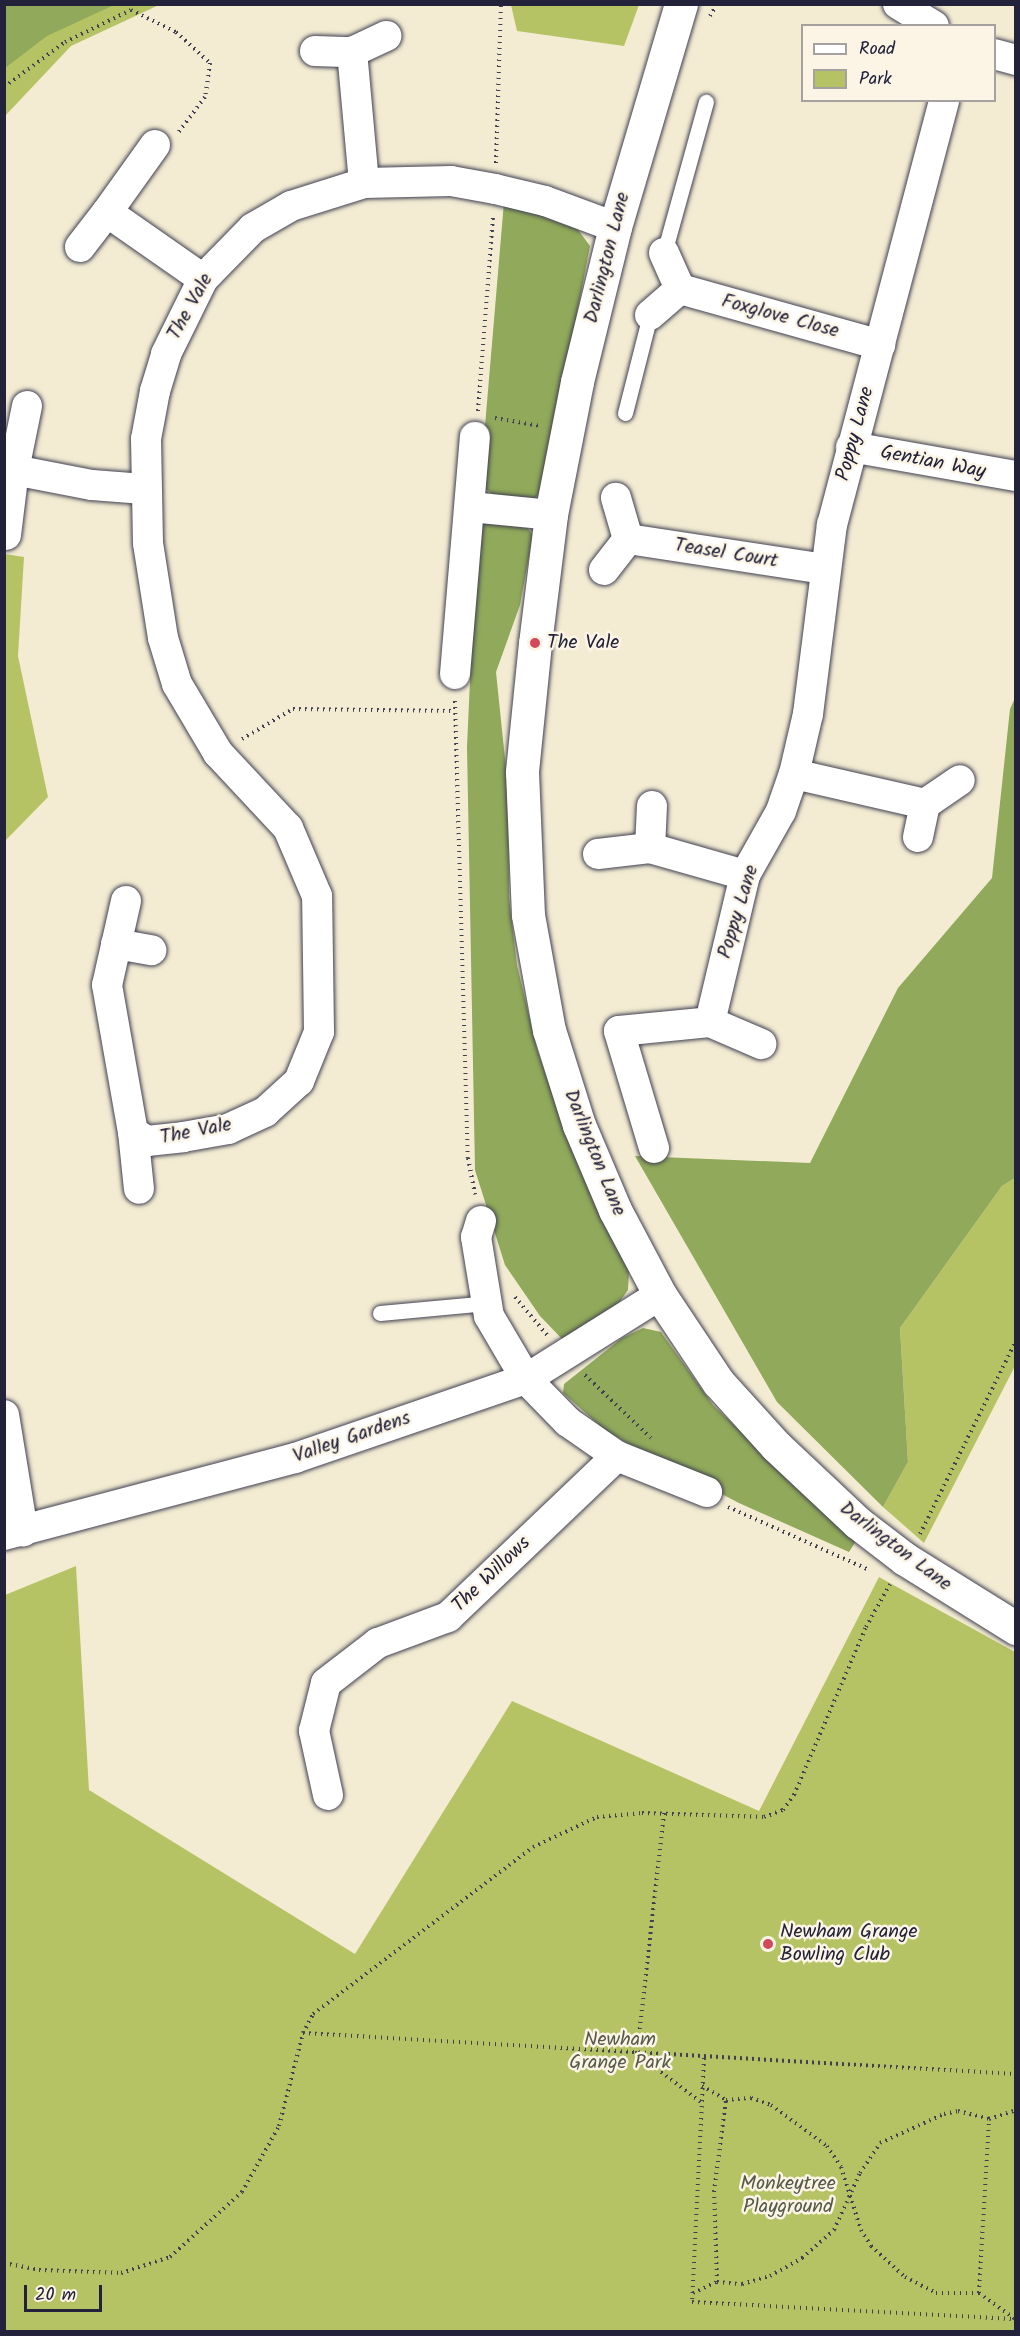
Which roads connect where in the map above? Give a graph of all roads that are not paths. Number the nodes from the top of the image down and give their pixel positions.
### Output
1 (681, 4) edge
2 (906, 7) edge
3 (931, 24) edge
4 (387, 36) dead end
5 (315, 51) dead end
6 (352, 52) junction
7 (996, 55) edge
8 (1016, 60) edge
9 (706, 102) dead end
10 (943, 102) edge
11 (154, 145) road end
12 (364, 183) junction
13 (107, 212) junction
14 (615, 228) junction
15 (81, 247) dead end
16 (664, 253) joint
17 (203, 279) junction
18 (680, 289) junction
19 (650, 315) joint
20 (880, 345) junction
21 (27, 406) dead end
22 (625, 413) dead end
23 (476, 426) road end
24 (851, 447) junction
25 (14, 470) junction
26 (1016, 476) edge
27 (144, 489) junction
28 (616, 498) dead end
29 (470, 507) junction
30 (551, 516) junction
31 (6, 535) dead end
32 (628, 539) junction
33 (825, 569) junction
34 (604, 570) dead end
35 (455, 674) road end
36 (794, 774) junction
37 (960, 780) dead end
38 (925, 804) junction
39 (652, 806) dead end
40 (918, 837) dead end
41 (650, 848) junction
42 (598, 854) dead end
43 (745, 875) junction
44 (126, 901) dead end
45 (116, 944) junction
46 (151, 950) dead end
47 (710, 1022) junction
48 (760, 1044) dead end
49 (133, 1132) junction
50 (654, 1148) dead end
51 (139, 1189) dead end
52 (481, 1221) road end
53 (660, 1295) junction
54 (499, 1298) junction
55 (380, 1313) dead end
56 (526, 1379) junction
57 (4, 1415) edge
58 (617, 1456) junction
59 (707, 1492) road end
60 (14, 1533) edge
61 (1016, 1628) edge
62 (328, 1795) dead end

1 - 14 street, Darlington Lane
2 - 3 street
4 - 6 street
5 - 6 street
6 - 12 street
7 - 8 street
9 - 16 lane
10 - 20 street, Poppy Lane
11 - 13 street
12 - 14 street, The Vale
12 - 17 street, The Vale
13 - 15 street
13 - 17 street
14 - 30 street, Darlington Lane
16 - 18 street
17 - 27 street, The Vale
18 - 19 street
18 - 20 street, Foxglove Close
19 - 22 lane
20 - 24 street, Poppy Lane
21 - 25 street
23 - 29 street
24 - 26 street, Gentian Way
24 - 33 street, Poppy Lane
25 - 27 street
25 - 31 street
27 - 49 street, The Vale
28 - 32 street
29 - 30 street
29 - 35 street
30 - 53 street, Darlington Lane
32 - 33 street, Teasel Court
32 - 34 street
33 - 36 street, Poppy Lane
36 - 38 street
36 - 43 street, Poppy Lane
37 - 38 street
38 - 40 street
39 - 41 street
41 - 42 street
41 - 43 street
43 - 47 street, Poppy Lane
44 - 45 street, The Vale
45 - 46 street
45 - 49 street, The Vale
47 - 48 street
47 - 50 street
49 - 51 street, The Vale
52 - 54 street
53 - 56 street, Valley Gardens
53 - 61 street, Darlington Lane
54 - 55 lane
54 - 56 street
56 - 58 street
56 - 60 street, Valley Gardens
57 - 60 street, Valley Gardens
58 - 59 street
58 - 62 street, The Willows

